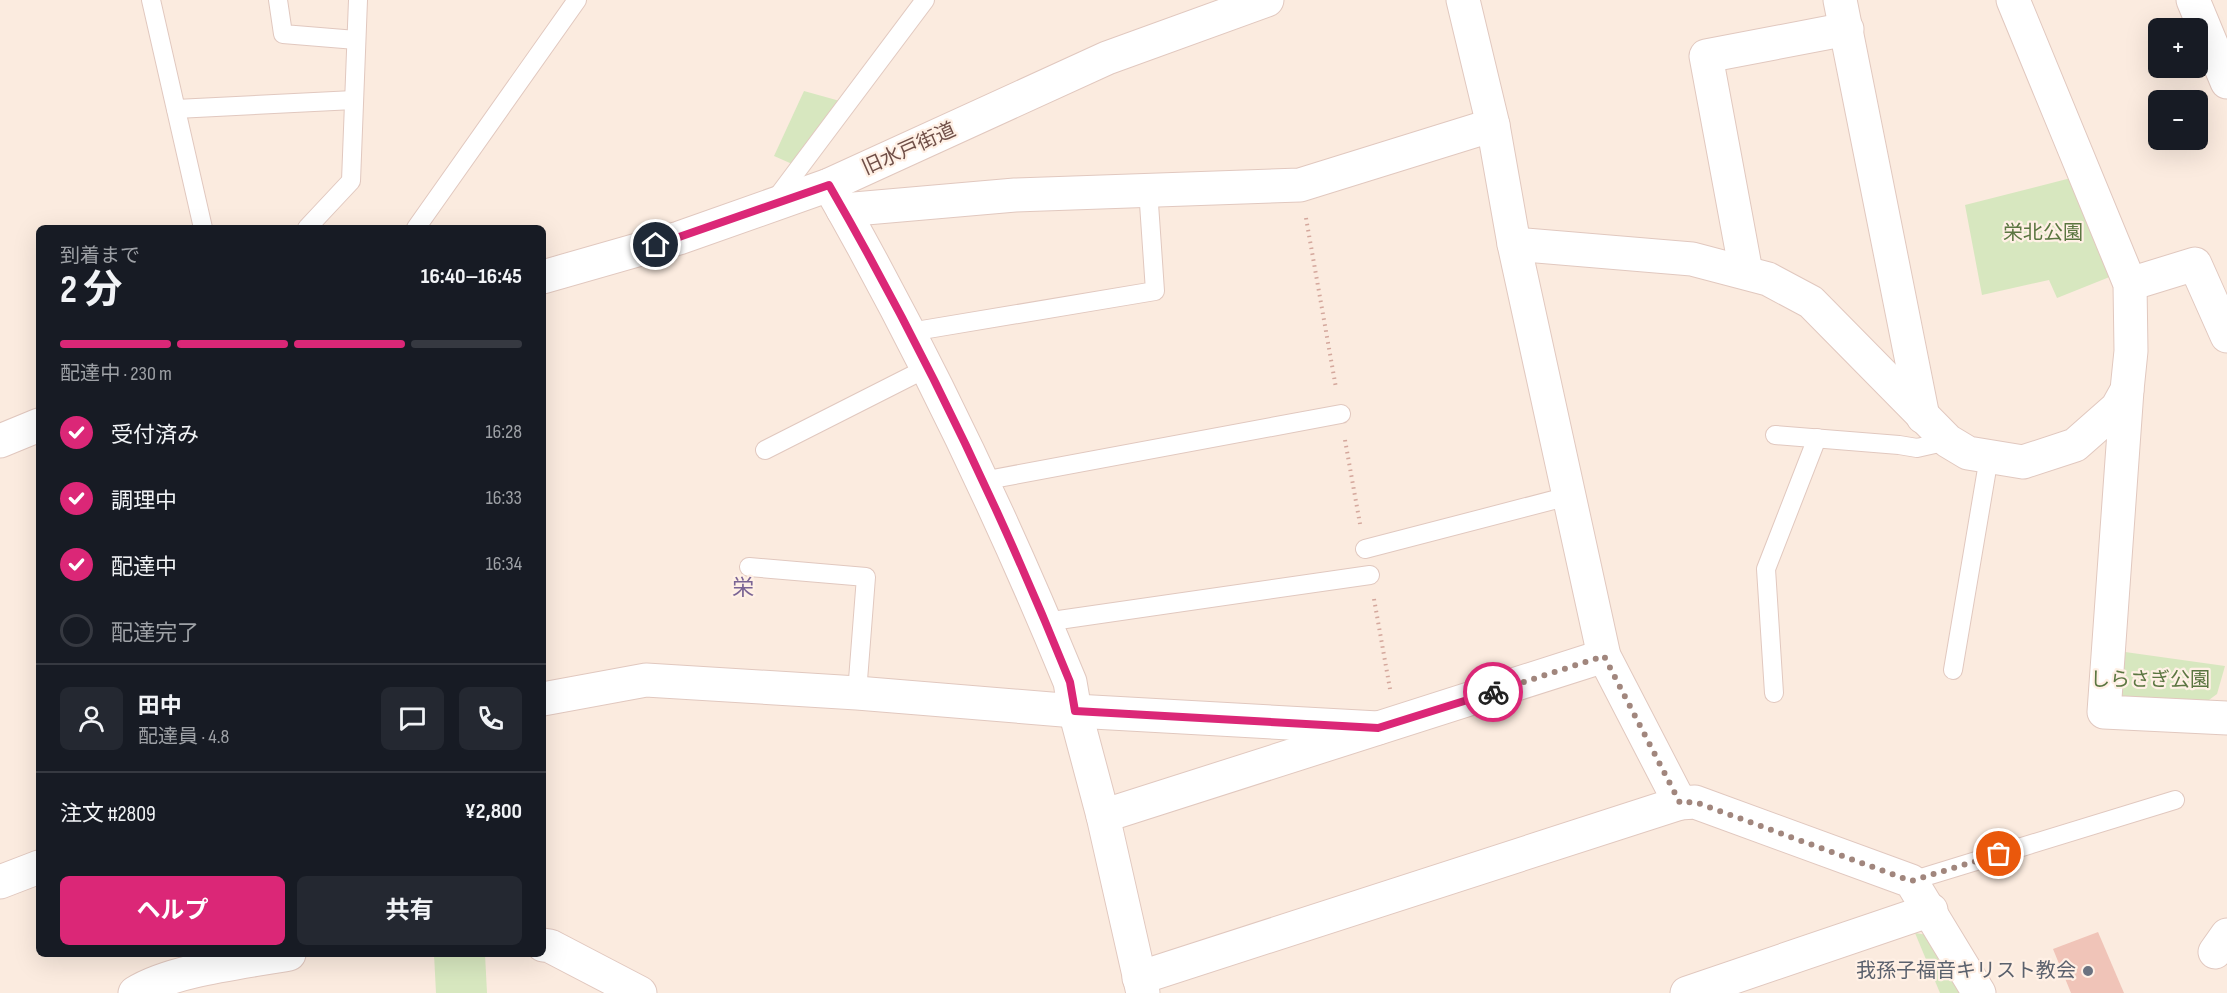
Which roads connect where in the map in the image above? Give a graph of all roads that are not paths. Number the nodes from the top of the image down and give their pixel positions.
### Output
1 (151, 0) edge
2 (278, 0) edge
3 (358, 0) edge
4 (577, 0) edge
5 (926, 0) edge
6 (1267, 0) edge
7 (1463, 0) edge
8 (2013, 0) edge
9 (2193, 0) edge
10 (1844, 15) edge
11 (356, 40) junction
12 (2227, 82) edge
13 (354, 100) junction
14 (176, 109) junction
15 (1493, 125) junction
16 (1148, 189) junction
17 (836, 197) junction
18 (771, 205) junction
19 (202, 225) edge
20 (310, 225) edge
21 (418, 225) edge
22 (1514, 244) junction
23 (1746, 272) junction
24 (546, 276) edge
25 (2130, 284) junction
26 (910, 332) junction
27 (2227, 336) edge
28 (927, 368) junction
29 (2127, 390) junction
30 (1341, 414) dead end
31 (1923, 417) junction
32 (36, 426) edge
33 (1775, 435) dead end
34 (1817, 438) junction
35 (0, 441) edge
36 (1948, 441) junction
37 (765, 450) dead end
38 (1989, 457) junction
39 (982, 481) junction
40 (1569, 496) junction
41 (1365, 549) dead end
42 (749, 567) dead end
43 (1370, 575) dead end
44 (1045, 622) junction
45 (1604, 656) junction
46 (1953, 670) dead end
47 (857, 693) junction
48 (1774, 693) dead end
49 (546, 698) edge
50 (1075, 711) junction
51 (2226, 715) edge
52 (1378, 728) junction
53 (2175, 800) dead end
54 (1680, 803) junction
55 (1103, 816) junction
56 (36, 868) edge
57 (1911, 881) junction
58 (0, 882) edge
59 (1931, 910) junction
60 (546, 945) edge
61 (273, 957) edge
62 (1141, 985) edge
63 (135, 993) edge
64 (640, 993) edge
65 (1687, 993) edge
66 (1979, 993) edge

1 - 14 lane
2 - 11 lane
3 - 11 lane
4 - 21 lane
5 - 18 lane
6 - 17 street, 旧水戸街道
7 - 15 street
8 - 25 street
9 - 12 street
10 - 23 street
10 - 31 street
11 - 13 lane
13 - 14 lane
13 - 20 lane
14 - 19 lane
15 - 16 street
15 - 22 street
16 - 17 street
16 - 26 lane
17 - 18 street, 旧水戸街道
17 - 26 street
18 - 24 street, 旧水戸街道
22 - 23 street
22 - 40 street
23 - 31 street
25 - 27 street
25 - 29 street
26 - 28 street
28 - 37 lane
28 - 39 street
29 - 38 street
29 - 51 street
30 - 39 lane
31 - 36 street
32 - 35 street
33 - 34 lane
34 - 36 lane
34 - 48 lane
36 - 38 street
38 - 46 lane
39 - 44 street
40 - 41 lane
40 - 45 street
42 - 47 lane
43 - 44 lane
44 - 50 street
45 - 52 street
45 - 54 street
47 - 49 street
47 - 50 street
50 - 52 street
50 - 55 street
52 - 55 street
53 - 57 lane
54 - 57 street
54 - 62 street
55 - 62 street
56 - 58 street
57 - 59 street
59 - 65 street
59 - 66 street
60 - 64 street
61 - 63 street

